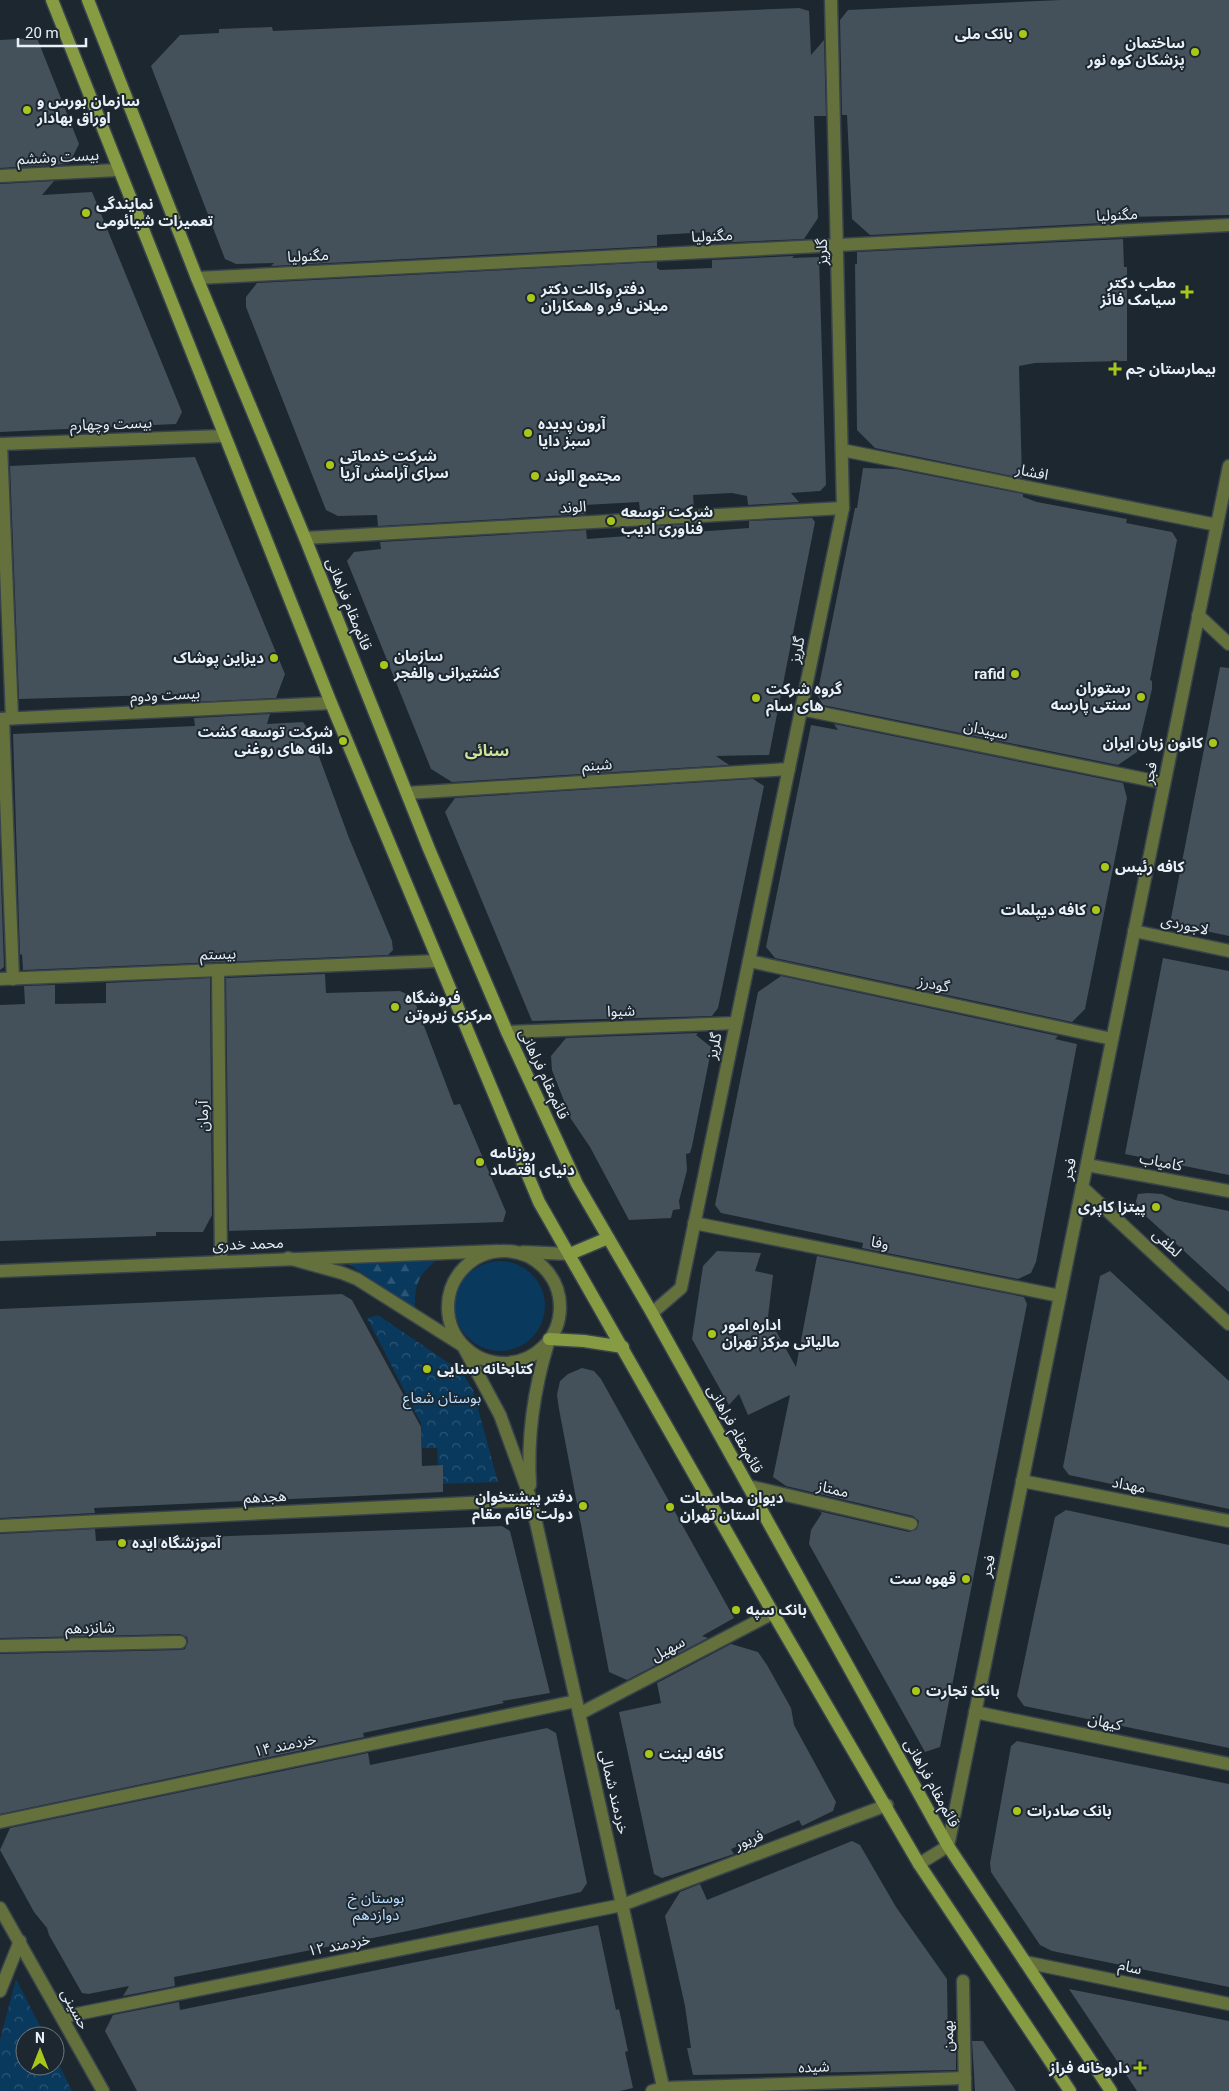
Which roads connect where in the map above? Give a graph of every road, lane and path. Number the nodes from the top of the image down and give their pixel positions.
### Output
1 (52, 0) edge
2 (88, 0) edge
3 (831, 0) edge
4 (118, 170) junction
5 (0, 176) edge
6 (1229, 225) edge
7 (838, 245) junction
8 (197, 278) junction
9 (223, 436) junction
10 (0, 444) edge
11 (842, 450) junction
12 (1229, 466) edge
13 (843, 508) junction
14 (1217, 525) junction
15 (305, 538) junction
16 (1198, 615) junction
17 (1229, 644) edge
18 (330, 704) junction
19 (801, 709) junction
20 (5, 719) edge
21 (789, 769) junction
22 (1164, 783) junction
23 (407, 793) junction
24 (1134, 931) junction
25 (1229, 951) edge
26 (437, 961) junction
27 (749, 961) junction
28 (218, 970) junction
29 (6, 979) edge
30 (736, 1023) junction
31 (507, 1032) junction
32 (1112, 1039) junction
33 (1087, 1165) junction
34 (1082, 1187) junction
35 (1229, 1191) edge
36 (694, 1223) junction
37 (608, 1238) junction
38 (497, 1251) junction
39 (516, 1252) junction
40 (570, 1254) junction
41 (288, 1258) junction
42 (221, 1261) junction
43 (0, 1270) edge
44 (1060, 1296) junction
45 (652, 1313) junction
46 (1229, 1324) edge
47 (549, 1339) junction
48 (463, 1346) junction
49 (623, 1347) junction
50 (1022, 1481) junction
51 (748, 1486) junction
52 (531, 1500) junction
53 (1229, 1521) edge
54 (911, 1524) dead end
55 (0, 1526) edge
56 (772, 1613) junction
57 (180, 1642) dead end
58 (0, 1646) edge
59 (576, 1700) junction
60 (975, 1712) junction
61 (579, 1714) junction
62 (1229, 1764) edge
63 (887, 1805) junction
64 (0, 1822) edge
65 (948, 1846) junction
66 (919, 1864) junction
67 (622, 1905) junction
68 (2, 1914) edge
69 (20, 1941) junction
70 (1025, 1962) junction
71 (963, 1980) dead end
72 (0, 1991) edge
73 (1229, 2004) edge
74 (62, 2018) junction
75 (965, 2078) junction
76 (660, 2090) edge
77 (103, 2091) edge
78 (965, 2091) edge
79 (1070, 2091) edge
80 (1111, 2091) edge

1 - 4 main road
2 - 8 main road, قائم‌مقام فراهانی
3 - 7 street, گلریز
4 - 5 street, بیست وششم
4 - 9 main road
6 - 7 street, مگنولیا
7 - 8 street, مگنولیا
7 - 11 street, گلریز
8 - 15 main road, قائم‌مقام فراهانی
9 - 10 street, بیست وچهارم
9 - 18 main road
10 - 20 street
11 - 13 street, گلریز
11 - 14 street, افشار
12 - 14 street, فجر
13 - 15 street, الوند
13 - 19 street, گلریز
14 - 16 street, فجر
15 - 23 main road, قائم‌مقام فراهانی
16 - 17 street
16 - 22 street, فجر
18 - 20 street, بیست ودوم
18 - 26 main road
19 - 21 street, گلریز
19 - 22 street, سپیدان
20 - 29 street
21 - 23 street, شبنم
21 - 27 street, گلریز
22 - 24 street, فجر
23 - 31 main road, قائم‌مقام فراهانی
24 - 25 street, لاجوردی
24 - 32 street, فجر
26 - 28 street, بیستم
26 - 40 main road
27 - 30 street, گلریز
27 - 32 street, گودرز
28 - 29 street, بیستم
28 - 42 street, آرمان
30 - 31 street, شیوا
30 - 36 street, گلریز
31 - 37 main road, قائم‌مقام فراهانی
32 - 33 street, فجر
33 - 34 street, فجر
33 - 35 street, کامیاب
34 - 44 street, فجر
34 - 46 street, لطفی
36 - 44 street, وفا
36 - 45 street, گلریز
37 - 40 main road
37 - 45 main road, قائم‌مقام فراهانی
38 - 39 street
38 - 41 street, محمد خدری
38 - 48 street
39 - 40 street
39 - 47 street
40 - 49 main road
41 - 42 street, محمد خدری
41 - 48 street
42 - 43 street, محمد خدری
44 - 50 street, فجر
45 - 51 main road, قائم‌مقام فراهانی
47 - 48 street
47 - 49 main road
47 - 52 street, خردمند شمالی
48 - 52 street, خردمند شمالی
49 - 56 main road
50 - 53 street, مهداد
50 - 60 street, فجر
51 - 54 street, ممتاز
51 - 65 main road, قائم‌مقام فراهانی
52 - 55 street, هجدهم
52 - 59 street, خردمند شمالی
56 - 61 street, سهیل
56 - 63 main road
57 - 58 street, شانزدهم
59 - 61 street, خردمند شمالی
59 - 64 street, خردمند ۱۴
60 - 62 street, کیهان
60 - 65 street, فجر
61 - 67 street, خردمند شمالی
63 - 66 main road
63 - 67 street, فریور
65 - 66 street
65 - 70 main road, قائم‌مقام فراهانی
66 - 79 main road
67 - 74 street, خردمند ۱۲
67 - 76 street, خردمند شمالی
68 - 69 street, حسینی
69 - 72 street
69 - 74 street, حسینی
70 - 73 street, سام
70 - 80 main road, قائم‌مقام فراهانی
71 - 75 street, بهمن
74 - 77 street, حسینی
75 - 76 street, شیده
75 - 78 street, بهمن

